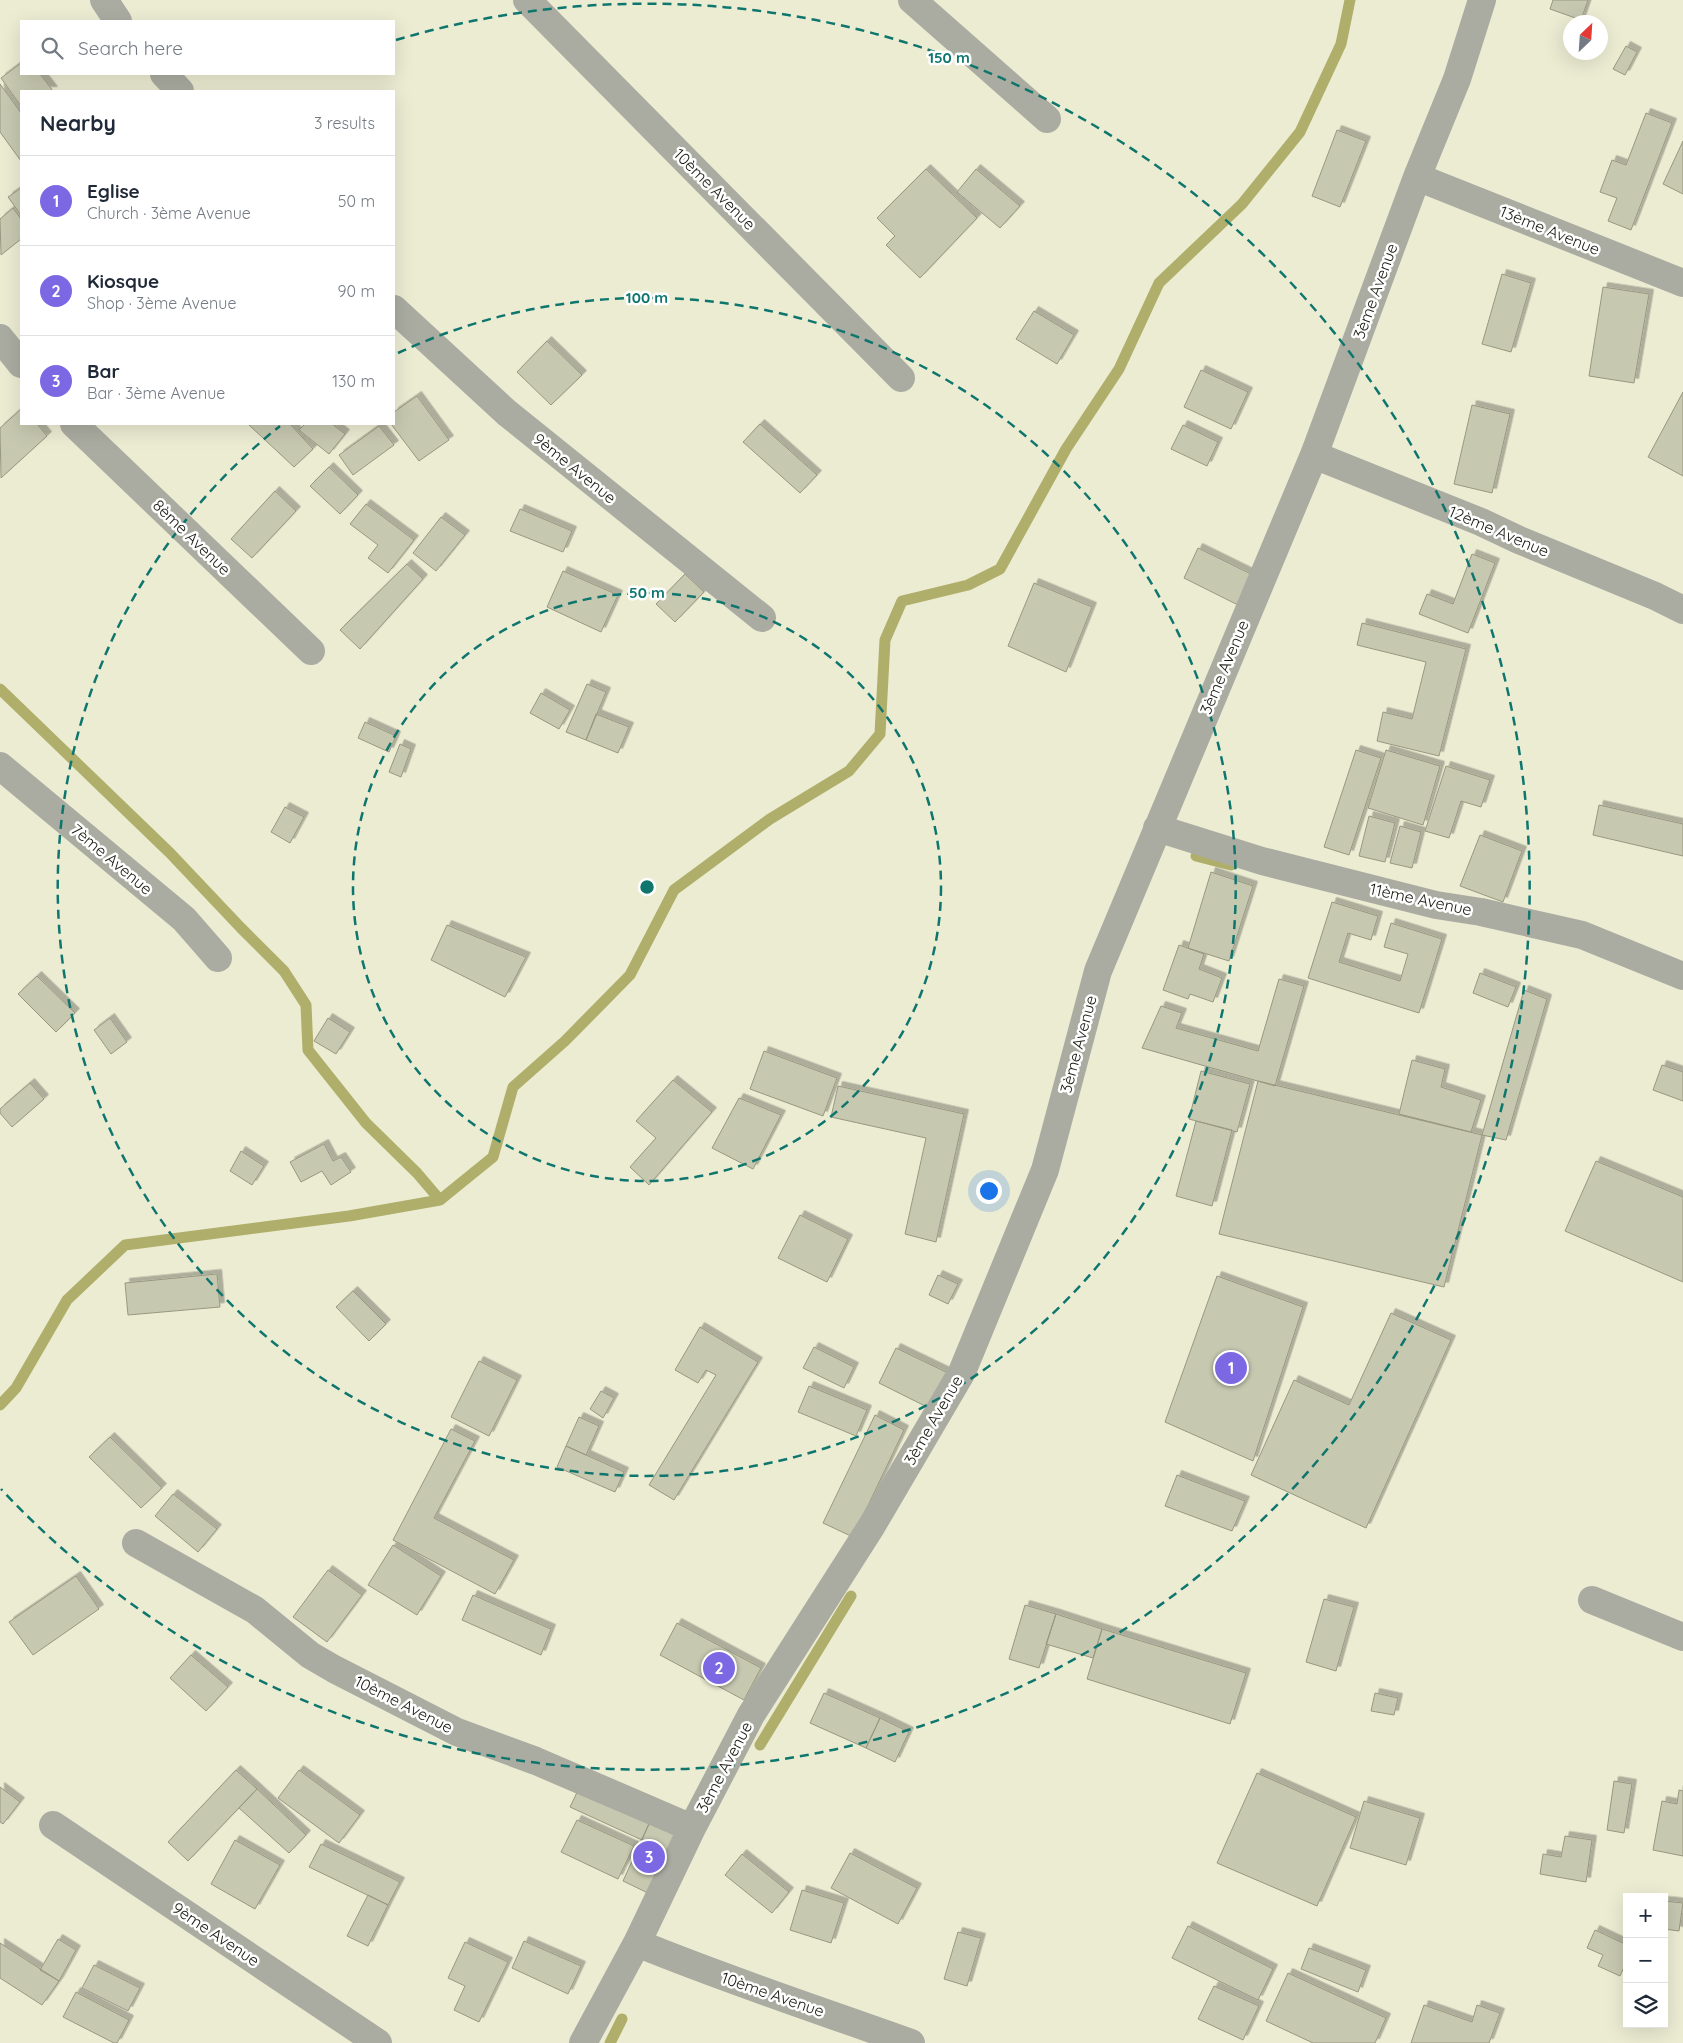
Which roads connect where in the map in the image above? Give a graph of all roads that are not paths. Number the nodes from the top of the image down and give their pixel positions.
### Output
1 (104, 0) edge
2 (527, 0) edge
3 (912, 0) edge
4 (1482, 0) edge
5 (117, 20) edge
6 (165, 75) edge
7 (179, 90) edge
8 (1047, 119) dead end
9 (1417, 177) junction
10 (1683, 283) edge
11 (395, 310) edge
12 (0, 338) edge
13 (20, 363) edge
14 (901, 378) dead end
15 (75, 425) edge
16 (1314, 454) junction
17 (1683, 610) edge
18 (762, 618) dead end
19 (311, 650) dead end
20 (0, 766) edge
21 (1157, 828) junction
22 (218, 958) dead end
23 (1683, 976) edge
24 (136, 1543) dead end
25 (1592, 1600) dead end
26 (1683, 1637) edge
27 (53, 1825) dead end
28 (692, 1828) junction
29 (637, 1944) junction
30 (378, 2043) edge
31 (583, 2043) edge
32 (911, 2043) edge

1 - 5 street
2 - 14 street, 10ème Avenue
3 - 8 street
4 - 9 street, 3ème Avenue
6 - 7 street
9 - 10 street, 13ème Avenue
9 - 16 street, 3ème Avenue
11 - 18 street, 9ème Avenue
12 - 13 street
15 - 19 street, 8ème Avenue
16 - 17 street, 12ème Avenue
16 - 21 street, 3ème Avenue
20 - 22 street, 7ème Avenue
21 - 23 street, 11ème Avenue
21 - 28 street, 3ème Avenue
24 - 28 street, 10ème Avenue
25 - 26 street
27 - 30 street, 9ème Avenue
28 - 29 street, 3ème Avenue
29 - 31 street, 3ème Avenue
29 - 32 street, 10ème Avenue

